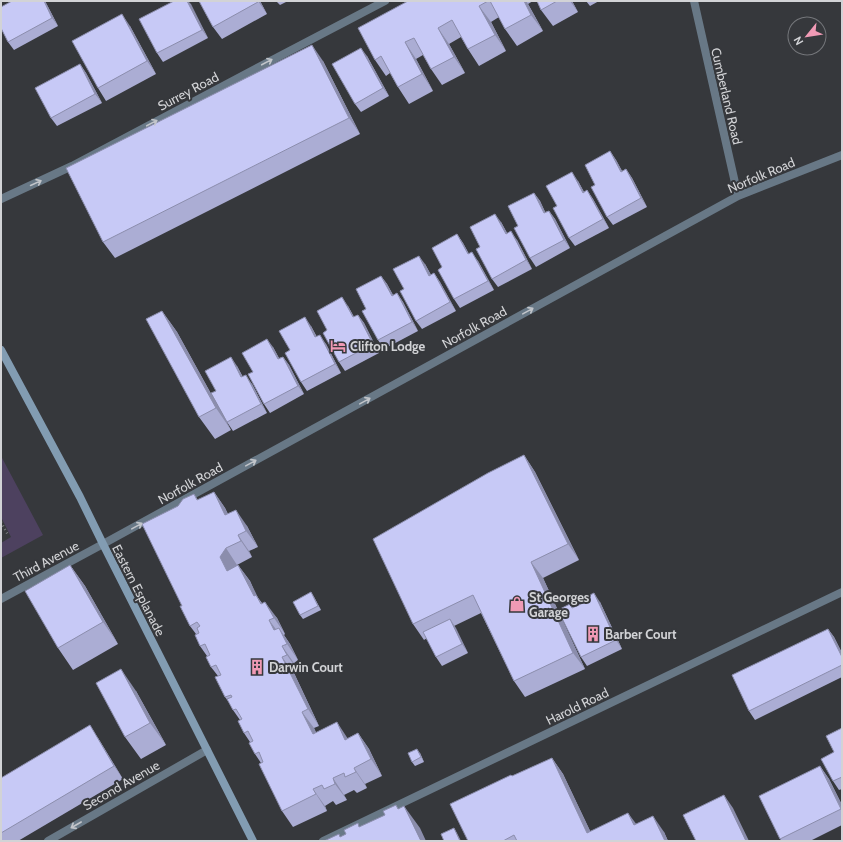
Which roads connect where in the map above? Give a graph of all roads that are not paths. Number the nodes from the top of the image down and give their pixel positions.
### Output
1 (386, 1) edge
2 (694, 1) edge
3 (842, 155) edge
4 (738, 196) junction
5 (1, 199) edge
6 (1, 350) edge
7 (103, 544) junction
8 (842, 592) edge
9 (1, 599) edge
10 (207, 750) junction
11 (48, 841) edge
12 (253, 841) edge
13 (323, 841) edge

5 -> 1 street, Surrey Road
2 - 4 street, Cumberland Road
3 - 4 street, Norfolk Road
7 -> 4 street, Norfolk Road
6 - 7 main road, Eastern Esplanade
7 - 9 street, Third Avenue
7 - 10 main road, Eastern Esplanade
8 - 13 street, Harold Road
10 -> 11 street, Second Avenue
10 - 12 main road, Eastern Esplanade

